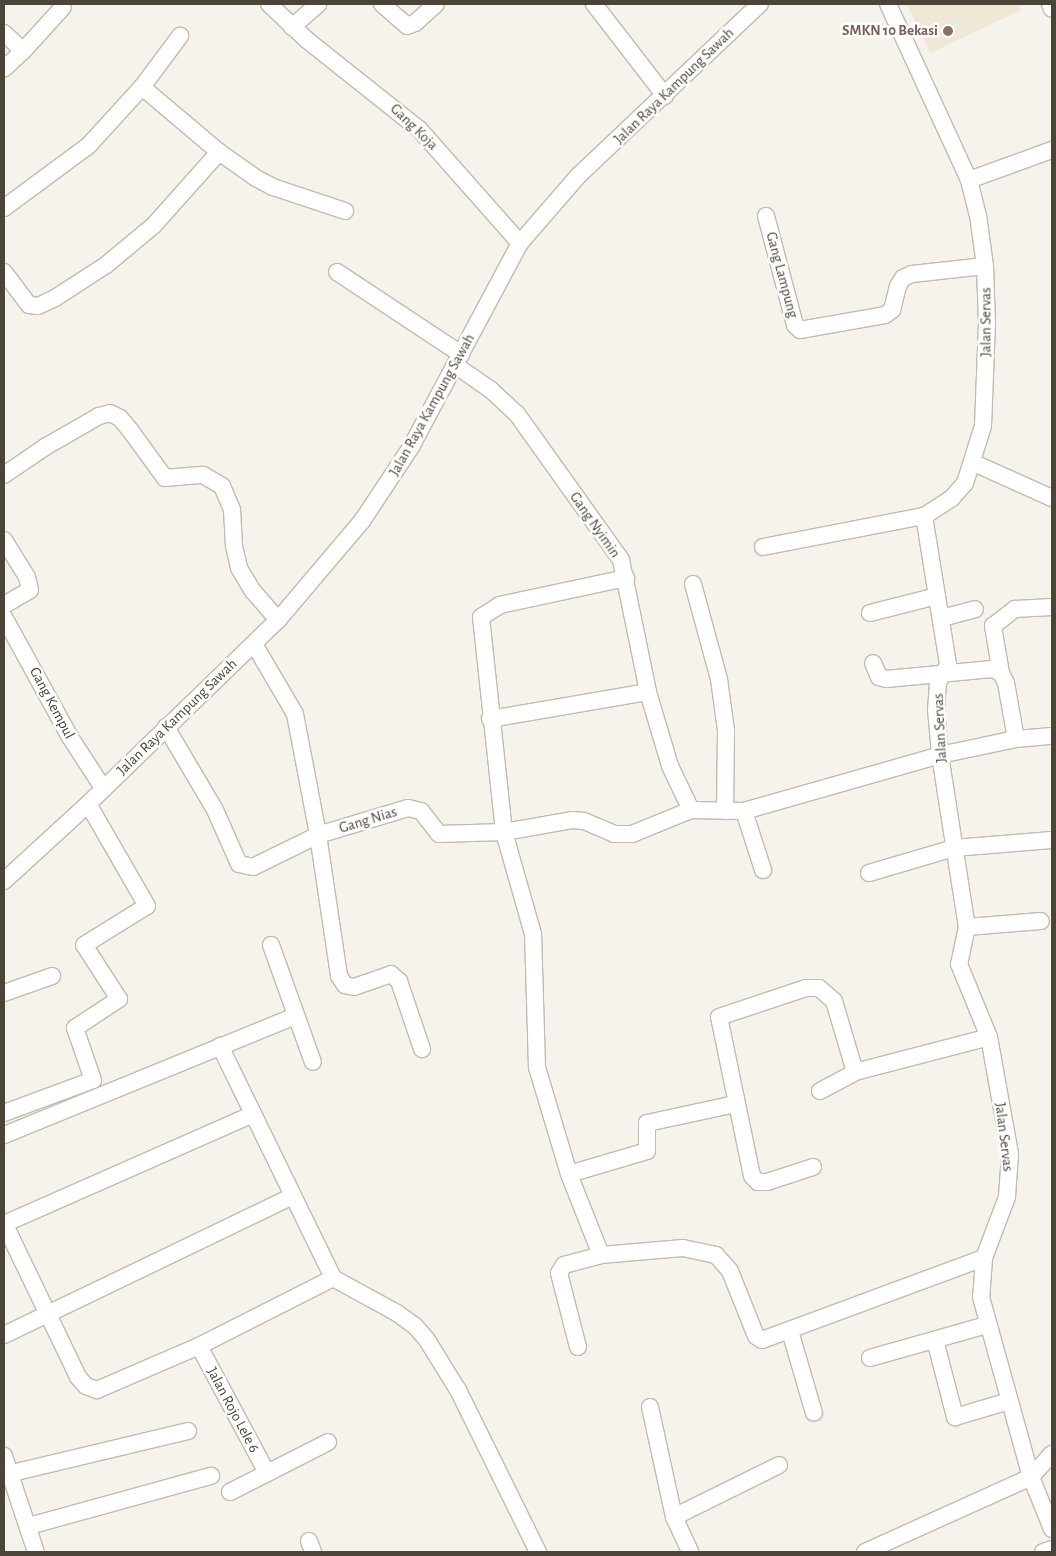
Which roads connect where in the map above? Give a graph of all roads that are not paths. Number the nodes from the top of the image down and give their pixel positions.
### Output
1 (269, 4) edge
2 (318, 4) edge
3 (382, 4) edge
4 (436, 4) edge
5 (594, 4) edge
6 (760, 4) edge
7 (888, 4) edge
8 (1050, 4) edge
9 (63, 7) dead end
10 (1052, 9) edge
11 (292, 27) junction
12 (4, 33) edge
13 (180, 36) dead end
14 (23, 51) junction
15 (4, 69) edge
16 (142, 87) junction
17 (665, 96) junction
18 (1052, 150) edge
19 (219, 152) junction
20 (969, 180) junction
21 (4, 208) edge
22 (345, 211) dead end
23 (766, 216) dead end
24 (520, 243) junction
25 (985, 266) junction
26 (337, 272) dead end
27 (5, 275) edge
28 (458, 360) junction
29 (974, 463) junction
30 (4, 475) edge
31 (1052, 498) edge
32 (924, 516) junction
33 (4, 540) edge
34 (762, 547) dead end
35 (626, 578) junction
36 (693, 584) dead end
37 (937, 596) junction
38 (4, 605) edge
39 (1052, 607) edge
40 (975, 609) dead end
41 (870, 612) dead end
42 (4, 617) edge
43 (942, 618) junction
44 (278, 620) junction
45 (254, 644) junction
46 (872, 663) dead end
47 (1001, 674) junction
48 (944, 676) junction
49 (648, 692) junction
50 (490, 719) junction
51 (166, 727) junction
52 (1052, 736) edge
53 (1016, 739) junction
54 (940, 755) junction
55 (103, 788) junction
56 (88, 804) junction
57 (691, 810) junction
58 (725, 811) junction
59 (744, 811) junction
60 (504, 832) junction
61 (318, 835) junction
62 (1052, 840) edge
63 (954, 848) junction
64 (763, 870) dead end
65 (869, 873) dead end
66 (4, 880) edge
67 (1041, 921) dead end
68 (967, 927) junction
69 (271, 945) dead end
70 (52, 976) dead end
71 (4, 993) edge
72 (296, 1016) junction
73 (989, 1038) junction
74 (220, 1046) junction
75 (422, 1049) dead end
76 (313, 1062) dead end
77 (855, 1072) junction
78 (820, 1091) dead end
79 (736, 1104) junction
80 (4, 1113) edge
81 (253, 1114) junction
82 (4, 1135) edge
83 (813, 1167) dead end
84 (569, 1174) junction
85 (291, 1197) junction
86 (4, 1224) edge
87 (601, 1256) junction
88 (984, 1258) junction
89 (333, 1278) junction
90 (50, 1314) junction
91 (987, 1326) junction
92 (790, 1331) junction
93 (4, 1335) edge
94 (935, 1340) junction
95 (199, 1346) junction
96 (578, 1347) dead end
97 (870, 1358) dead end
98 (1009, 1401) junction
99 (650, 1407) dead end
100 (814, 1413) dead end
101 (188, 1431) dead end
102 (328, 1442) dead end
103 (1052, 1454) edge
104 (4, 1456) edge
105 (779, 1465) dead end
106 (12, 1473) junction
107 (268, 1473) junction
108 (211, 1476) dead end
109 (1031, 1477) junction
110 (230, 1492) dead end
111 (674, 1517) junction
112 (29, 1526) junction
113 (1052, 1529) edge
114 (1052, 1548) edge
115 (36, 1552) edge
116 (538, 1552) edge
117 (690, 1552) edge
118 (865, 1552) edge
119 (1043, 1552) edge

1 - 11 street, Gang Koja
2 - 11 street
3 - 4 street
5 - 17 street
6 - 17 street, Jalan Raya Kampung Sawah
7 - 20 street, Jalan Servas
8 - 10 street
9 - 14 street
11 - 24 street, Gang Koja
12 - 14 street
13 - 16 street
14 - 15 street
16 - 19 street
16 - 21 street
17 - 24 street, Jalan Raya Kampung Sawah
18 - 20 street
19 - 22 street
19 - 27 street
20 - 25 street, Jalan Servas
23 - 25 street, Gang Lampung
24 - 28 street, Jalan Raya Kampung Sawah
25 - 29 street, Jalan Servas
26 - 28 street, Gang Nyimin
28 - 35 street, Gang Nyimin
28 - 44 street, Jalan Raya Kampung Sawah
29 - 31 street
29 - 32 street, Jalan Servas
30 - 44 street
32 - 34 street
32 - 37 street, Jalan Servas
33 - 38 street
35 - 49 street, Gang Nyimin
35 - 50 street
36 - 58 street
37 - 41 street
37 - 43 street, Jalan Servas
39 - 47 street
40 - 43 street
42 - 55 street, Gang Kempul
43 - 48 street, Jalan Servas
44 - 45 street, Jalan Raya Kampung Sawah
45 - 51 street, Jalan Raya Kampung Sawah
45 - 61 street, Gang Nias
46 - 48 street
47 - 48 street
47 - 53 street
48 - 54 street, Jalan Servas
49 - 50 street
49 - 57 street, Gang Nyimin
50 - 60 street
51 - 55 street, Jalan Raya Kampung Sawah
51 - 61 street
52 - 53 street
53 - 54 street
54 - 59 street
54 - 63 street, Jalan Servas
55 - 56 street, Jalan Raya Kampung Sawah
56 - 66 street, Jalan Raya Kampung Sawah
56 - 80 street
57 - 58 street
57 - 60 street, Gang Nias
58 - 59 street
59 - 64 street
60 - 61 street, Gang Nias
60 - 84 street
61 - 75 street
62 - 63 street
63 - 65 street
63 - 68 street, Jalan Servas
67 - 68 street
68 - 73 street, Jalan Servas
69 - 72 street
70 - 71 street
72 - 74 street
72 - 76 street
73 - 77 street
73 - 88 street, Jalan Servas
74 - 81 street
74 - 82 street
77 - 78 street
77 - 79 street
79 - 83 street
79 - 84 street
81 - 85 street
81 - 86 street
84 - 87 street
85 - 89 street
85 - 90 street
86 - 90 street
87 - 92 street
87 - 96 street
88 - 91 street, Jalan Servas
88 - 92 street
89 - 95 street
89 - 116 street
90 - 93 street
90 - 95 street
91 - 94 street
91 - 98 street, Jalan Servas
92 - 100 street
94 - 97 street
94 - 98 street
95 - 107 street, Jalan Rojo Lele 6
98 - 109 street, Jalan Servas
99 - 111 street
101 - 106 street
102 - 107 street
103 - 109 street
104 - 106 street
105 - 111 street
106 - 112 street
107 - 110 street
108 - 112 street
109 - 113 street, Jalan Servas
109 - 118 street
111 - 117 street
112 - 115 street
114 - 119 street

